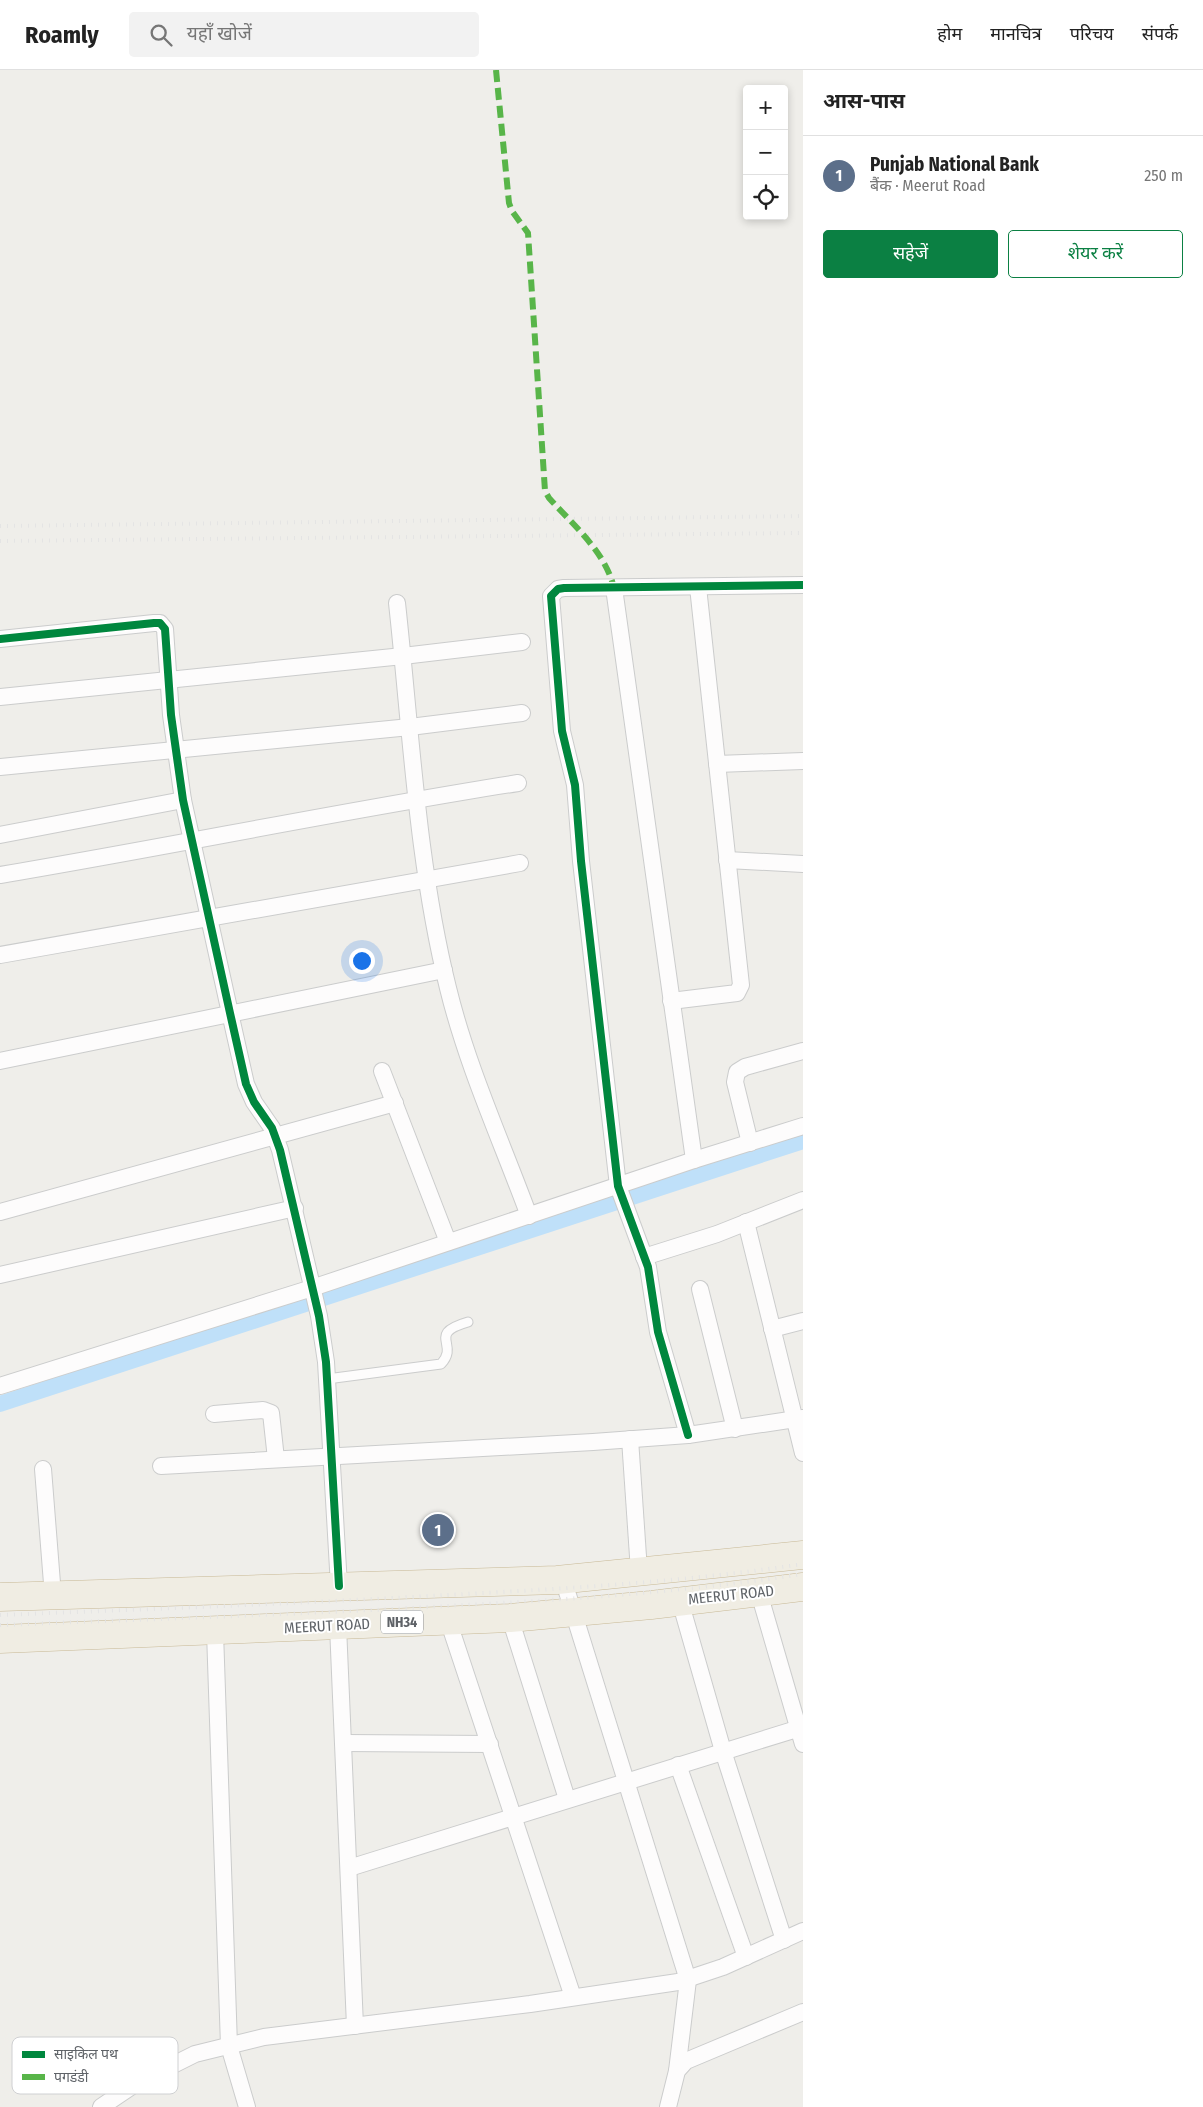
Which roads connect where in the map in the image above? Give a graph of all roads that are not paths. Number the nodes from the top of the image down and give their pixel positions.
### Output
1 (803, 585) edge
2 (698, 587) junction
3 (614, 588) junction
4 (397, 603) dead end
5 (0, 639) edge
6 (522, 642) dead end
7 (403, 656) junction
8 (168, 680) junction
9 (0, 697) edge
10 (522, 713) dead end
11 (410, 727) junction
12 (175, 751) junction
13 (803, 761) edge
14 (717, 764) junction
15 (0, 767) edge
16 (518, 783) dead end
17 (418, 799) junction
18 (183, 800) junction
19 (0, 835) edge
20 (193, 842) junction
21 (728, 860) junction
22 (520, 863) dead end
23 (803, 864) edge
24 (0, 876) edge
25 (427, 880) junction
26 (210, 918) junction
27 (0, 955) edge
28 (444, 970) junction
29 (671, 1001) junction
30 (230, 1013) junction
31 (803, 1051) edge
32 (0, 1061) edge
33 (382, 1071) dead end
34 (395, 1103) junction
35 (803, 1126) edge
36 (276, 1136) junction
37 (750, 1143) junction
38 (694, 1160) junction
39 (621, 1197) junction
40 (803, 1200) edge
41 (295, 1208) junction
42 (0, 1212) edge
43 (529, 1216) junction
44 (746, 1222) junction
45 (448, 1242) junction
46 (644, 1257) junction
47 (0, 1275) edge
48 (700, 1289) dead end
49 (313, 1292) junction
50 (803, 1321) edge
51 (468, 1322) dead end
52 (772, 1329) junction
53 (327, 1380) junction
54 (0, 1386) edge
55 (214, 1414) dead end
56 (799, 1419) edge
57 (734, 1429) junction
58 (688, 1435) junction
59 (630, 1439) junction
60 (803, 1453) edge
61 (332, 1456) junction
62 (276, 1459) junction
63 (162, 1466) dead end
64 (43, 1469) dead end
65 (803, 1555) edge
66 (639, 1571) junction
67 (563, 1579) junction
68 (339, 1586) junction
69 (803, 1587) edge
70 (759, 1593) junction
71 (53, 1596) junction
72 (0, 1597) edge
73 (680, 1601) junction
74 (574, 1612) junction
75 (510, 1618) junction
76 (448, 1620) junction
77 (338, 1626) junction
78 (215, 1632) junction
79 (0, 1639) edge
80 (801, 1733) edge
81 (344, 1743) junction
82 (490, 1744) junction
83 (723, 1751) junction
84 (678, 1765) junction
85 (626, 1781) junction
86 (567, 1799) junction
87 (513, 1816) junction
88 (349, 1868) junction
89 (803, 1931) edge
90 (784, 1940) junction
91 (746, 1957) junction
92 (688, 1980) junction
93 (573, 1998) junction
94 (802, 2017) edge
95 (355, 2026) junction
96 (229, 2046) junction
97 (178, 2061) edge
98 (677, 2071) junction
99 (120, 2094) edge
100 (101, 2107) edge
101 (246, 2107) edge
102 (668, 2107) edge

1 - 2 street
2 - 3 street
2 - 14 street
3 - 29 street
3 - 39 street
4 - 7 street
5 - 8 street
6 - 7 street
7 - 8 street
7 - 11 street
8 - 9 street
8 - 12 street
10 - 11 street
11 - 12 street
11 - 17 street
12 - 15 street
12 - 18 street
13 - 14 street
14 - 21 street
16 - 17 street
17 - 20 street
17 - 25 street
18 - 19 street
18 - 20 street
20 - 24 street
20 - 26 street
21 - 23 street
21 - 29 street
22 - 25 street
25 - 26 street
25 - 28 street
26 - 27 street
26 - 30 street
28 - 30 street
28 - 43 street
29 - 38 street
30 - 32 street
30 - 36 street
31 - 37 street
33 - 34 street
34 - 36 street
34 - 45 street
35 - 37 street
36 - 41 street
36 - 42 street
37 - 38 street
38 - 39 street
39 - 43 street
39 - 46 street
40 - 44 street
41 - 47 street
41 - 49 street
43 - 45 street
44 - 46 street
44 - 52 street
45 - 49 street
46 - 58 street
48 - 57 street
49 - 53 street
49 - 54 street
50 - 52 street
51 - 53 lane
52 - 56 street
53 - 61 street
55 - 62 street
56 - 57 street
56 - 60 street
57 - 58 street
58 - 59 street
59 - 61 street
59 - 66 street
61 - 62 street
61 - 68 street
62 - 63 street
64 - 71 street
65 - 66 highway
66 - 67 highway
67 - 68 highway
67 - 74 street
68 - 71 highway
69 - 70 highway, MEERUT ROAD / NH34
70 - 73 highway, MEERUT ROAD / NH34
70 - 80 street
71 - 72 highway
73 - 74 highway, MEERUT ROAD / NH34
73 - 83 street
74 - 75 highway, MEERUT ROAD / NH34
74 - 85 street
75 - 76 highway, MEERUT ROAD / NH34
75 - 86 street
76 - 77 highway, MEERUT ROAD / NH34
76 - 82 street
77 - 78 highway, MEERUT ROAD / NH34
77 - 81 street
78 - 79 highway, MEERUT ROAD / NH34
78 - 96 street
80 - 83 street
81 - 82 street
81 - 88 street
82 - 87 street
83 - 84 street
83 - 90 street
84 - 85 street
84 - 91 street
85 - 86 street
85 - 92 street
86 - 87 street
87 - 88 street
87 - 93 street
88 - 95 street
89 - 90 street
90 - 91 street
91 - 92 street
92 - 93 street
92 - 98 street
93 - 95 street
94 - 98 street
95 - 96 street
96 - 97 street
96 - 101 street
98 - 102 street
99 - 100 street

